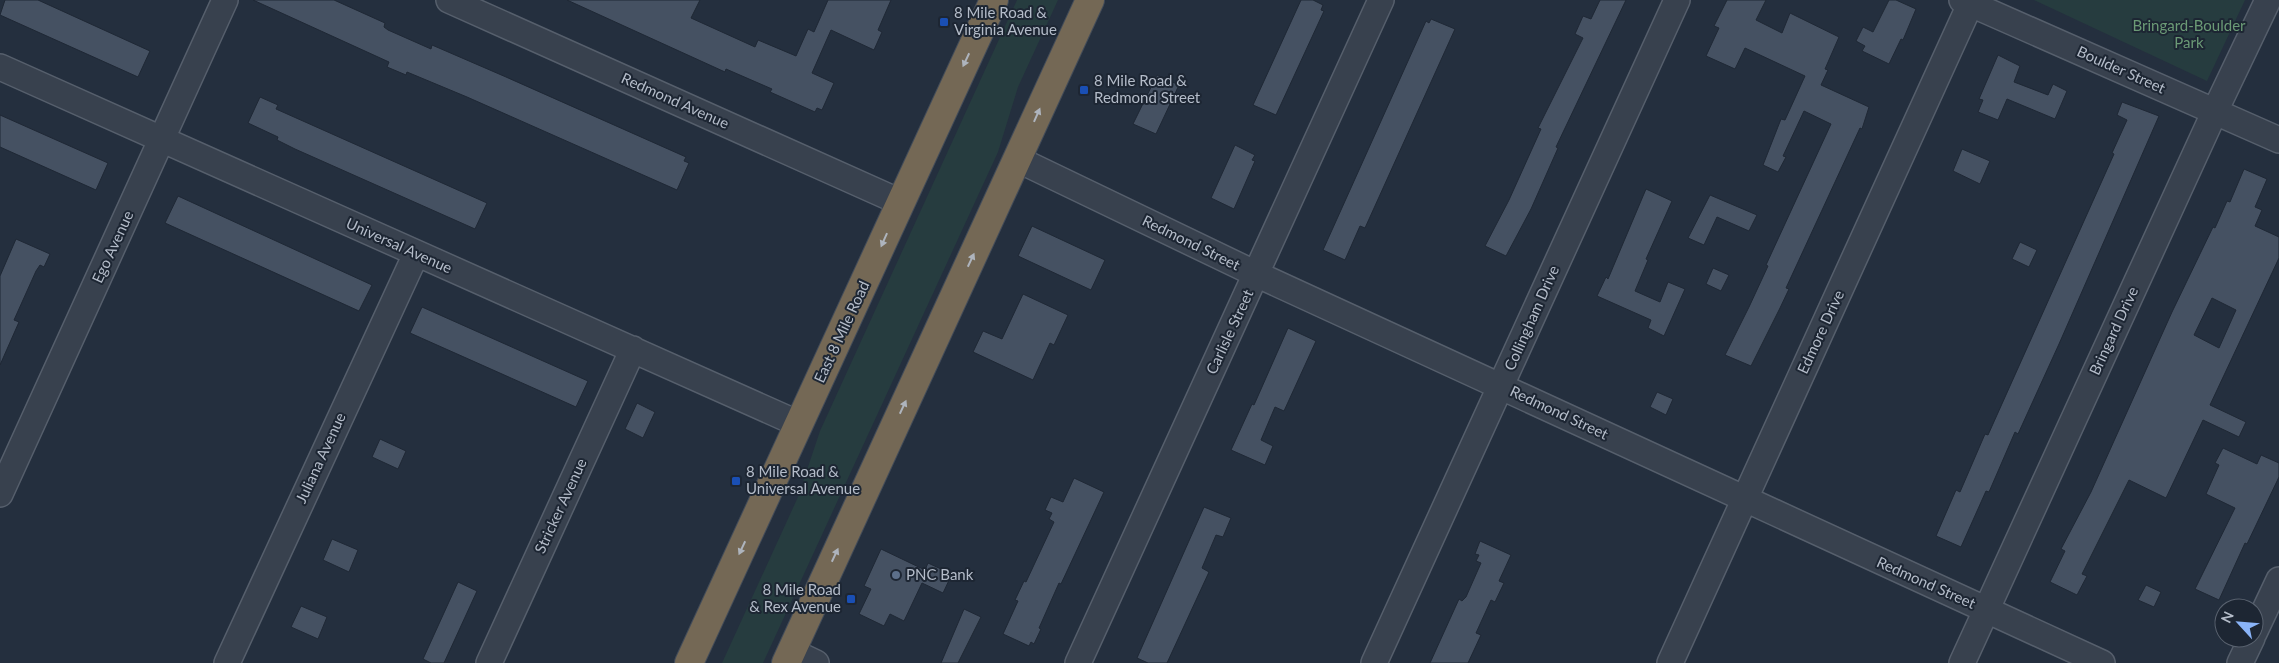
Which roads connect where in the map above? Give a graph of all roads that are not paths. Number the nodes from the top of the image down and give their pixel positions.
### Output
1 (225, 0) edge
2 (449, 0) edge
3 (994, 0) edge
4 (1090, 0) edge
5 (1381, 0) edge
6 (1677, 0) edge
7 (2268, 0) edge
8 (1968, 1) edge
9 (0, 67) edge
10 (2215, 111) junction
11 (162, 139) junction
12 (2279, 140) edge
13 (1017, 160) junction
14 (900, 202) junction
15 (416, 254) junction
16 (1256, 274) junction
17 (633, 349) junction
18 (1502, 386) junction
19 (799, 424) junction
20 (0, 494) edge
21 (1744, 500) junction
22 (2279, 580) edge
23 (1986, 610) junction
24 (2264, 612) edge
25 (2247, 648) edge
26 (788, 657) edge
27 (227, 663) edge
28 (489, 663) edge
29 (689, 663) edge
30 (816, 663) edge
31 (1078, 663) edge
32 (1374, 663) edge
33 (1670, 663) edge
34 (1962, 663) edge
35 (2102, 663) edge
36 (2240, 663) edge

1 - 11 street, Ego Avenue
2 - 14 street, Redmond Avenue
3 -> 14 highway, East 8 Mile Road
13 -> 4 highway
5 - 16 street, Carlisle Street
6 - 18 street, Collingham Drive
7 - 10 street, Bringard Drive
8 - 10 street, Boulder Street
8 - 21 street, Edmore Drive
9 - 11 street, Universal Avenue
10 - 12 street, Boulder Street
10 - 23 street, Bringard Drive
11 - 15 street, Universal Avenue
11 - 20 street, Ego Avenue
13 - 16 street, Redmond Street
26 -> 13 highway
14 -> 19 highway, East 8 Mile Road
15 - 17 street, Universal Avenue
15 - 27 street, Juliana Avenue
16 - 18 street, Redmond Street
16 - 31 street, Carlisle Street
17 - 19 street, Universal Avenue
17 - 28 street, Stricker Avenue
18 - 21 street, Redmond Street
18 - 32 street, Collingham Drive
19 -> 29 highway, East 8 Mile Road
21 - 23 street, Redmond Street
21 - 33 street, Edmore Drive
22 - 24 street
23 - 34 street, Bringard Drive
23 - 35 street, Redmond Street
25 - 36 street
26 - 30 street

